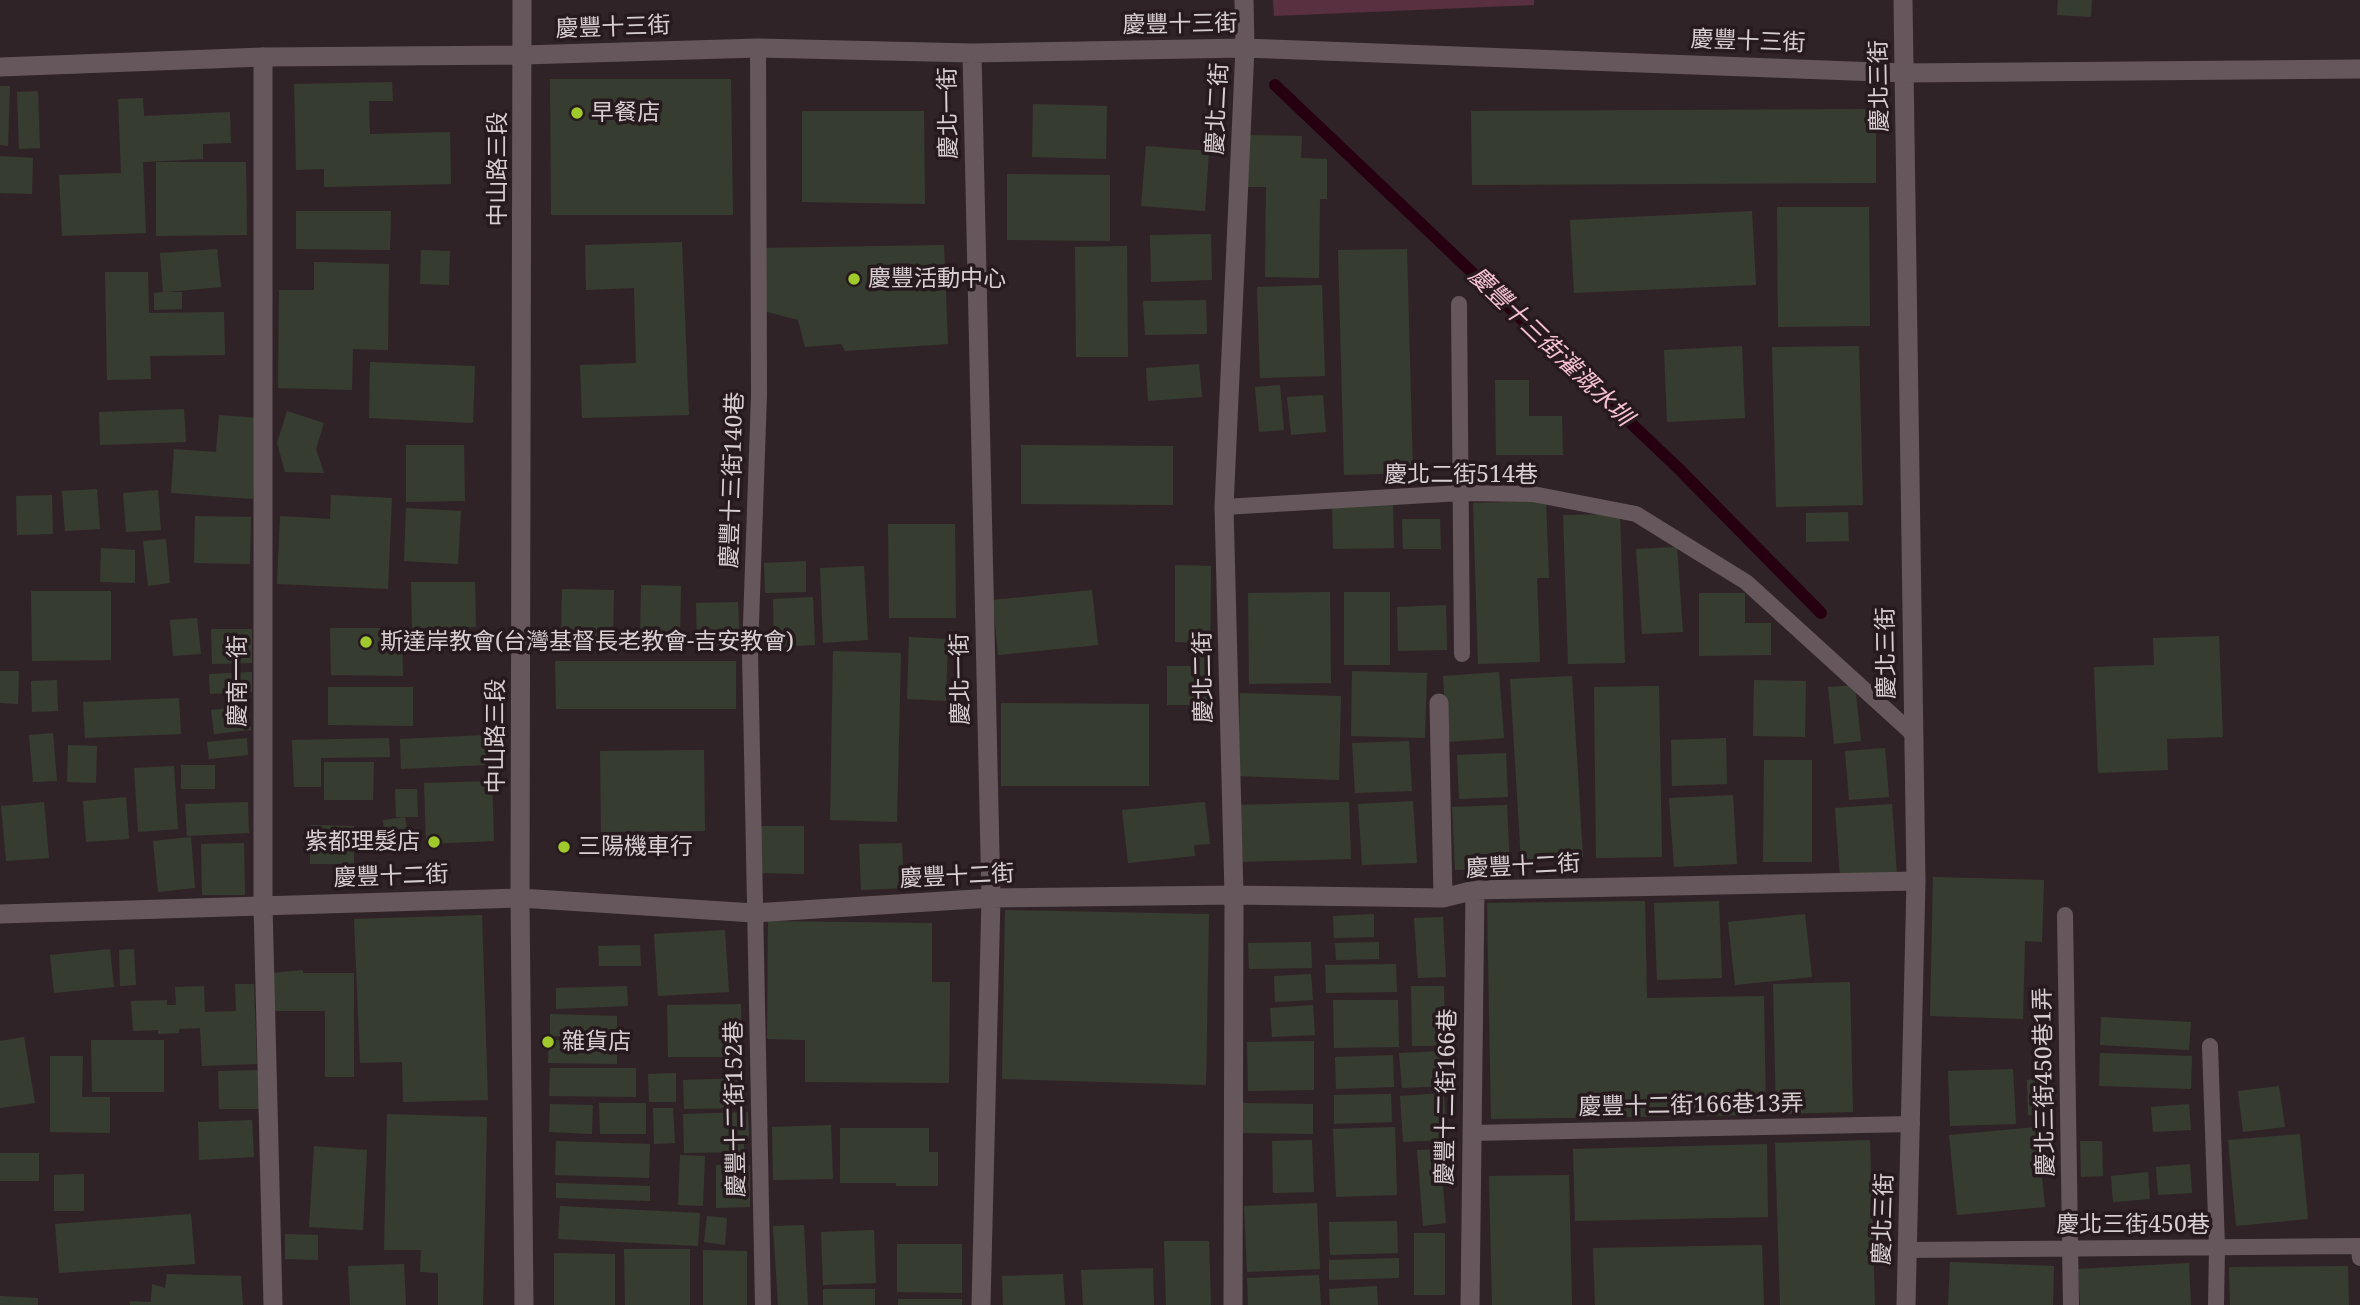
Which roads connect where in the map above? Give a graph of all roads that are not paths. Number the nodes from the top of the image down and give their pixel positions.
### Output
1 (522, 0) edge
2 (1244, 0) edge
3 (1903, 0) edge
4 (758, 48) junction
5 (1245, 48) junction
6 (972, 53) junction
7 (523, 55) junction
8 (263, 58) junction
9 (0, 67) edge
10 (2360, 69) edge
11 (1904, 73) junction
12 (1459, 304) dead end
13 (1461, 493) junction
14 (1224, 506) junction
15 (1462, 654) dead end
16 (1439, 703) dead end
17 (1913, 734) junction
18 (1916, 881) junction
19 (1475, 890) junction
20 (1234, 895) junction
21 (520, 898) junction
22 (990, 898) junction
23 (1443, 898) junction
24 (263, 906) junction
25 (754, 913) junction
26 (0, 914) edge
27 (2065, 915) dead end
28 (2210, 1046) dead end
29 (1912, 1124) junction
30 (1471, 1133) junction
31 (2217, 1247) junction
32 (2071, 1248) junction
33 (1906, 1250) junction
34 (2360, 1252) edge
35 (273, 1305) edge
36 (524, 1305) edge
37 (763, 1305) edge
38 (981, 1305) edge
39 (1233, 1305) edge
40 (1470, 1305) edge
41 (1906, 1305) edge
42 (2071, 1305) edge
43 (2216, 1305) edge

1 - 7 street, 中山路三段
2 - 5 street, 慶北二街
3 - 11 street, 慶北三街
4 - 6 street, 慶豐十三街
4 - 7 street, 慶豐十三街
4 - 25 lane, 慶豐十三街140巷
5 - 6 street, 慶豐十三街
5 - 11 street, 慶豐十三街
5 - 14 street, 慶北二街
6 - 22 street, 慶北一街
7 - 8 street, 慶豐十三街
7 - 21 street, 中山路三段
8 - 9 street, 慶豐十三街
8 - 24 street, 慶南一街
10 - 11 street, 慶豐十三街
11 - 17 street, 慶北三街
12 - 13 lane
13 - 14 lane, 慶北二街514巷
13 - 15 lane
13 - 17 lane, 慶北二街514巷
14 - 20 street, 慶北二街
16 - 23 street
17 - 18 street, 慶北三街
18 - 19 street, 慶豐十二街
18 - 29 street, 慶北三街
19 - 23 street, 慶豐十二街
19 - 30 street, 慶豐十二街166巷
20 - 22 street, 慶豐十二街
20 - 23 street, 慶豐十二街
20 - 39 street, 慶北二街
21 - 24 street, 慶豐十二街
21 - 25 street, 慶豐十二街
21 - 36 street, 中山路三段
22 - 25 street, 慶豐十二街
22 - 38 street, 慶北一街
24 - 26 street, 慶豐十二街
24 - 35 street, 慶南一街
25 - 37 lane, 慶豐十二街152巷
27 - 32 lane, 慶北三街450巷1弄
28 - 31 lane
29 - 30 lane, 慶豐十二街166巷13弄
29 - 33 street, 慶北三街
30 - 40 street, 慶豐十二街166巷
31 - 32 lane, 慶北三街450巷
31 - 34 lane, 慶北三街450巷
31 - 43 lane
32 - 33 lane, 慶北三街450巷
32 - 42 lane, 慶北三街450巷1弄
33 - 41 street, 慶北三街

